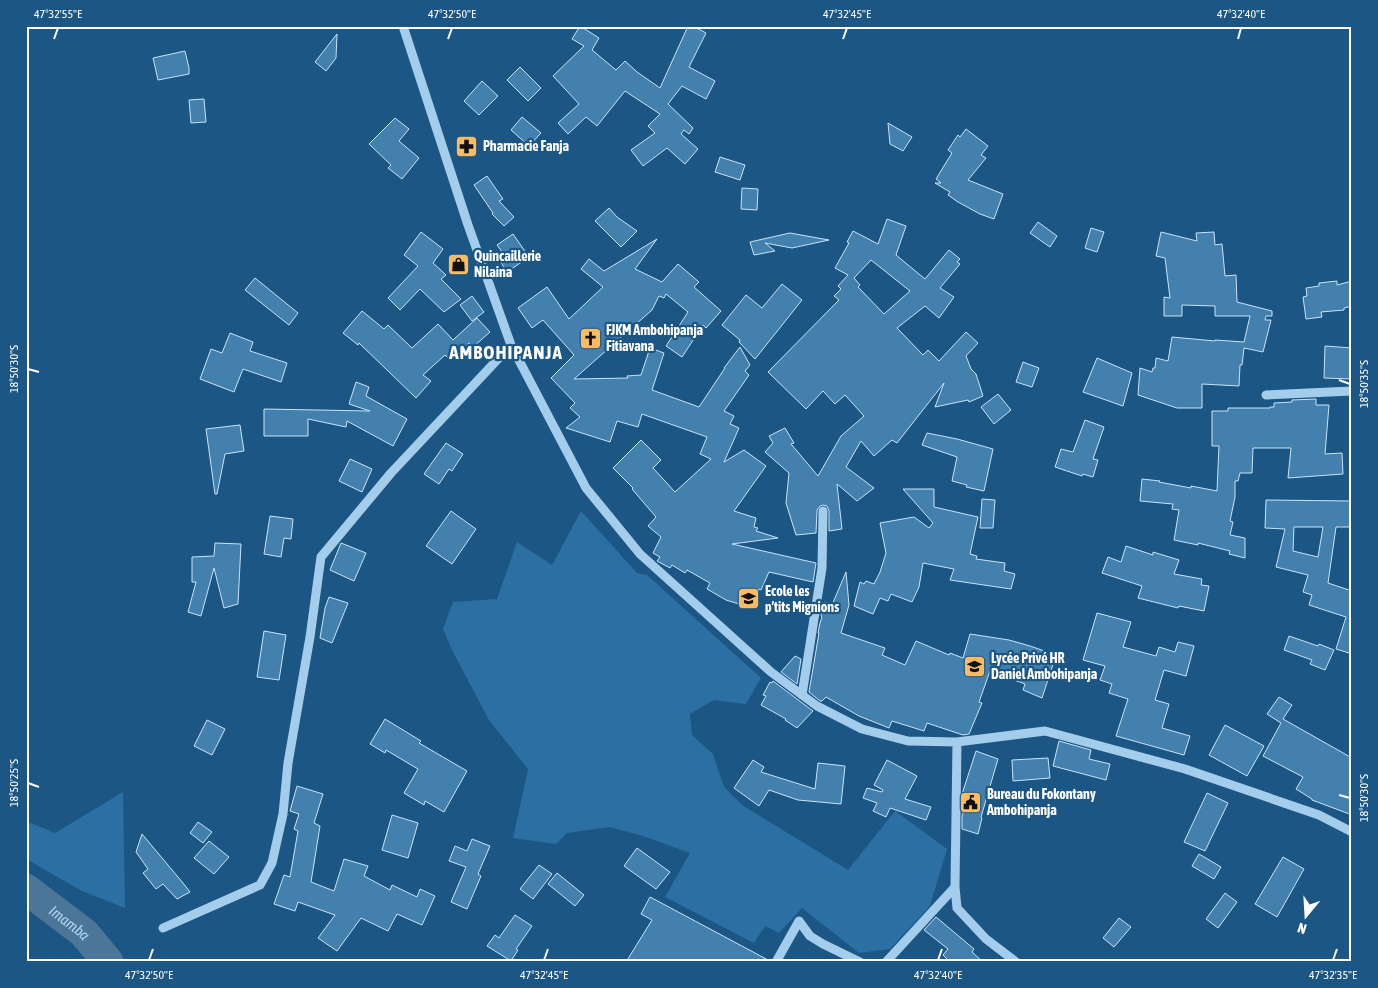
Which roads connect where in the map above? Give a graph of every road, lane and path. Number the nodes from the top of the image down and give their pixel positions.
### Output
1 (403, 26) edge
2 (510, 345) junction
3 (1352, 390) edge
4 (1266, 395) dead end
5 (823, 511) dead end
6 (802, 695) junction
7 (957, 742) junction
8 (1352, 832) edge
9 (955, 887) junction
10 (163, 928) dead end
11 (776, 962) edge
12 (860, 962) edge
13 (886, 962) edge
14 (1016, 962) edge

1 - 2 street
2 - 6 street
2 - 10 street
3 - 4 street
5 - 6 street
6 - 7 street
7 - 8 street
7 - 9 street
9 - 13 street
9 - 14 street
11 - 12 street

